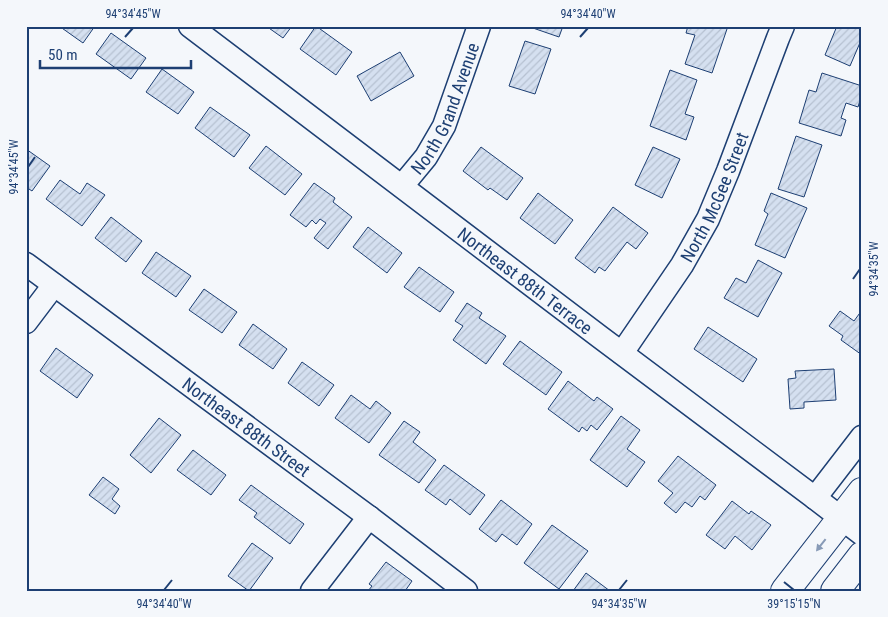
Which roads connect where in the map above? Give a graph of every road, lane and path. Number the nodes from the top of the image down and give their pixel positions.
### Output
1 (190, 26) edge
2 (479, 26) edge
3 (783, 26) edge
4 (402, 186) junction
5 (26, 264) edge
6 (54, 285) junction
7 (26, 322) edge
8 (622, 353) junction
9 (862, 436) edge
10 (862, 492) edge
11 (815, 498) junction
12 (369, 517) junction
13 (852, 527) edge
14 (862, 556) edge
15 (312, 591) edge
16 (466, 591) edge
17 (786, 591) edge
18 (835, 591) edge

1 - 4 street, Northeast 88th Terrace
2 - 4 street, North Grand Avenue
3 - 8 street, North McGee Street
4 - 8 street, Northeast 88th Terrace
5 - 6 street, Northeast 88th Street
6 - 7 street
6 - 12 street, Northeast 88th Street
8 - 11 street, Northeast 88th Terrace
9 - 11 street
10 - 13 main road
11 - 13 street, Northeast 88th Terrace
12 - 15 street
12 - 16 street, Northeast 88th Street
13 -> 17 main road
14 - 18 main road

